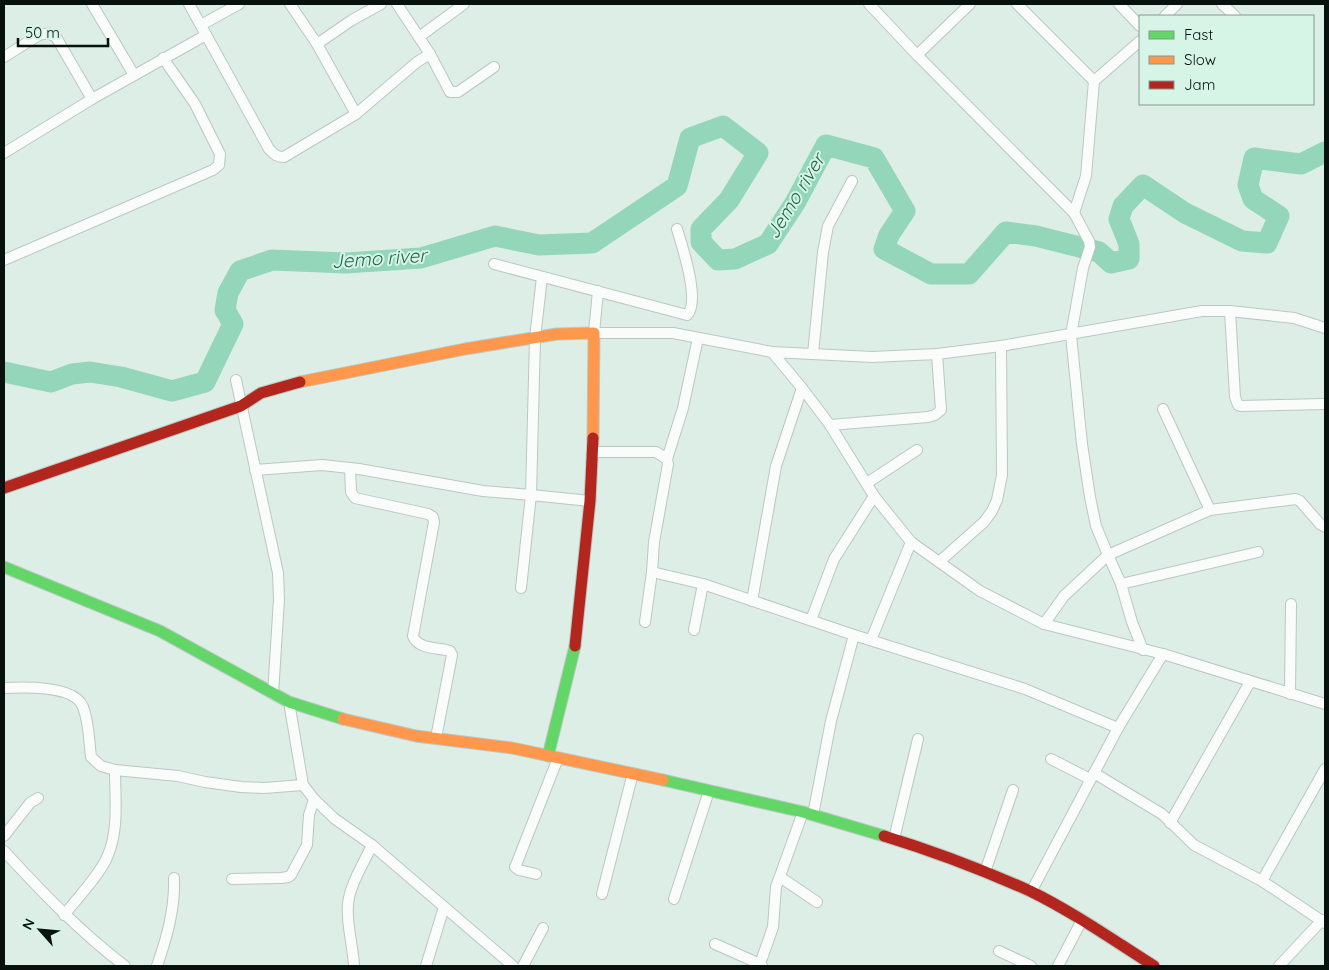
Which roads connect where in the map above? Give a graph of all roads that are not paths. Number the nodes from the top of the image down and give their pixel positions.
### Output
1 (92, 4) edge
2 (189, 4) edge
3 (239, 4) edge
4 (290, 4) edge
5 (381, 4) edge
6 (397, 4) edge
7 (464, 4) edge
8 (869, 4) edge
9 (970, 4) edge
10 (1017, 4) edge
11 (1119, 4) edge
12 (1177, 4) edge
13 (1222, 4) edge
14 (1166, 15) edge
15 (1234, 15) edge
16 (1139, 25) edge
17 (203, 30) junction
18 (419, 38) junction
19 (1139, 42) edge
20 (318, 44) junction
21 (430, 54) junction
22 (917, 55) junction
23 (4, 56) edge
24 (163, 58) junction
25 (494, 67) dead end
26 (134, 75) junction
27 (1094, 81) junction
28 (92, 98) junction
29 (356, 114) junction
30 (4, 153) edge
31 (852, 181) dead end
32 (1074, 213) junction
33 (677, 229) dead end
34 (4, 260) edge
35 (494, 264) dead end
36 (542, 277) junction
37 (598, 291) junction
38 (1230, 311) junction
39 (1325, 328) edge
40 (594, 333) junction
41 (1071, 335) junction
42 (535, 338) junction
43 (698, 338) junction
44 (1001, 346) junction
45 (772, 352) junction
46 (814, 354) junction
47 (936, 354) junction
48 (236, 380) dead end
49 (802, 388) junction
50 (1325, 404) edge
51 (241, 406) junction
52 (1163, 409) dead end
53 (830, 425) junction
54 (917, 450) dead end
55 (593, 452) junction
56 (667, 459) junction
57 (350, 468) junction
58 (255, 470) junction
59 (867, 483) junction
60 (4, 488) edge
61 (531, 495) junction
62 (874, 496) junction
63 (590, 501) junction
64 (1210, 510) junction
65 (1325, 527) edge
66 (911, 542) junction
67 (1258, 552) dead end
68 (1108, 555) junction
69 (939, 562) junction
70 (4, 567) edge
71 (652, 572) junction
72 (703, 584) junction
73 (1121, 584) junction
74 (521, 588) dead end
75 (752, 601) junction
76 (1291, 604) dead end
77 (811, 620) junction
78 (645, 622) dead end
79 (1044, 624) junction
80 (694, 630) dead end
81 (854, 634) junction
82 (871, 640) junction
83 (1143, 650) junction
84 (1164, 654) junction
85 (1250, 682) junction
86 (4, 688) edge
87 (273, 694) junction
88 (1290, 694) junction
89 (289, 702) junction
90 (1325, 704) edge
91 (1118, 728) junction
92 (436, 738) junction
93 (918, 739) dead end
94 (553, 757) junction
95 (1051, 759) dead end
96 (1325, 769) edge
97 (115, 770) junction
98 (633, 774) junction
99 (1092, 776) junction
100 (303, 785) junction
101 (1013, 790) dead end
102 (709, 791) junction
103 (38, 798) dead end
104 (314, 799) junction
105 (808, 814) junction
106 (1170, 823) junction
107 (4, 836) edge
108 (894, 839) junction
109 (372, 845) junction
110 (4, 851) edge
111 (986, 872) junction
112 (536, 874) dead end
113 (780, 877) junction
114 (174, 878) dead end
115 (232, 879) dead end
116 (1262, 881) junction
117 (1031, 892) junction
118 (602, 894) dead end
119 (674, 899) dead end
120 (817, 902) dead end
121 (444, 907) junction
122 (64, 915) junction
123 (1082, 920) junction
124 (1324, 921) edge
125 (542, 928) dead end
126 (715, 944) dead end
127 (999, 952) dead end
128 (761, 965) edge
129 (125, 966) edge
130 (157, 966) edge
131 (354, 966) edge
132 (426, 966) edge
133 (512, 966) edge
134 (523, 966) edge
135 (1031, 966) edge
136 (1058, 966) edge
137 (1154, 966) edge
138 (1279, 966) edge

1 - 26 street
2 - 17 street
3 - 17 street
4 - 20 street
5 - 20 street
6 - 18 street
7 - 18 street
8 - 22 street
9 - 22 street
10 - 27 street
11 - 16 street
12 - 14 street
13 - 15 street
17 - 24 street
17 - 29 street
18 - 21 street
19 - 27 street
20 - 29 street
21 - 25 street
21 - 29 street
22 - 32 street
23 - 28 street
24 - 26 street
24 - 34 street
26 - 28 street
27 - 32 street
28 - 30 street
31 - 46 street
32 - 41 street
33 - 37 street
35 - 36 street
36 - 37 street
36 - 42 street
37 - 40 street
38 - 39 street
38 - 41 street
38 - 50 street
40 - 42 street
40 - 43 street
40 - 55 street
41 - 44 street
41 - 68 street
42 - 51 street
42 - 61 street
43 - 45 street
43 - 56 street
44 - 47 street
44 - 69 street
45 - 46 street
45 - 49 street
46 - 47 street
47 - 53 street
48 - 51 street
49 - 53 street
49 - 75 street
51 - 58 street
51 - 60 street
52 - 64 street
53 - 59 street
54 - 59 street
55 - 56 street
55 - 63 street
56 - 71 street
57 - 58 street
57 - 61 street
57 - 92 street
58 - 87 street
59 - 62 street
61 - 63 street
61 - 74 street
62 - 66 street
62 - 77 street
63 - 94 street
64 - 65 street
64 - 68 street
66 - 69 street
66 - 82 street
67 - 73 street
68 - 73 street
68 - 79 street
69 - 79 street
70 - 87 street
71 - 72 street
71 - 78 street
72 - 75 street
72 - 80 street
73 - 83 street
75 - 77 street
76 - 88 street
77 - 81 street
79 - 83 street
81 - 82 street
81 - 105 street
82 - 91 street
83 - 84 street
84 - 85 street
84 - 91 street
85 - 88 street
85 - 106 street
86 - 97 street
87 - 89 street
88 - 90 street
89 - 92 street
89 - 100 street
91 - 99 street
92 - 94 street
93 - 108 street
94 - 98 street
94 - 112 street
95 - 99 street
96 - 116 street
97 - 100 street
97 - 122 street
98 - 102 street
98 - 118 street
99 - 106 street
99 - 117 street
100 - 104 street
101 - 111 street
102 - 105 street
102 - 119 street
103 - 107 street
104 - 109 street
104 - 115 street
105 - 108 street
105 - 113 street
106 - 116 street
108 - 111 street
109 - 121 street
109 - 131 street
110 - 122 street
111 - 117 street
113 - 120 street
113 - 128 street
114 - 130 street
116 - 124 street
117 - 123 street
121 - 132 street
121 - 133 street
122 - 129 street
123 - 136 street
123 - 137 street
124 - 138 street
125 - 134 street
126 - 128 street
127 - 135 street

